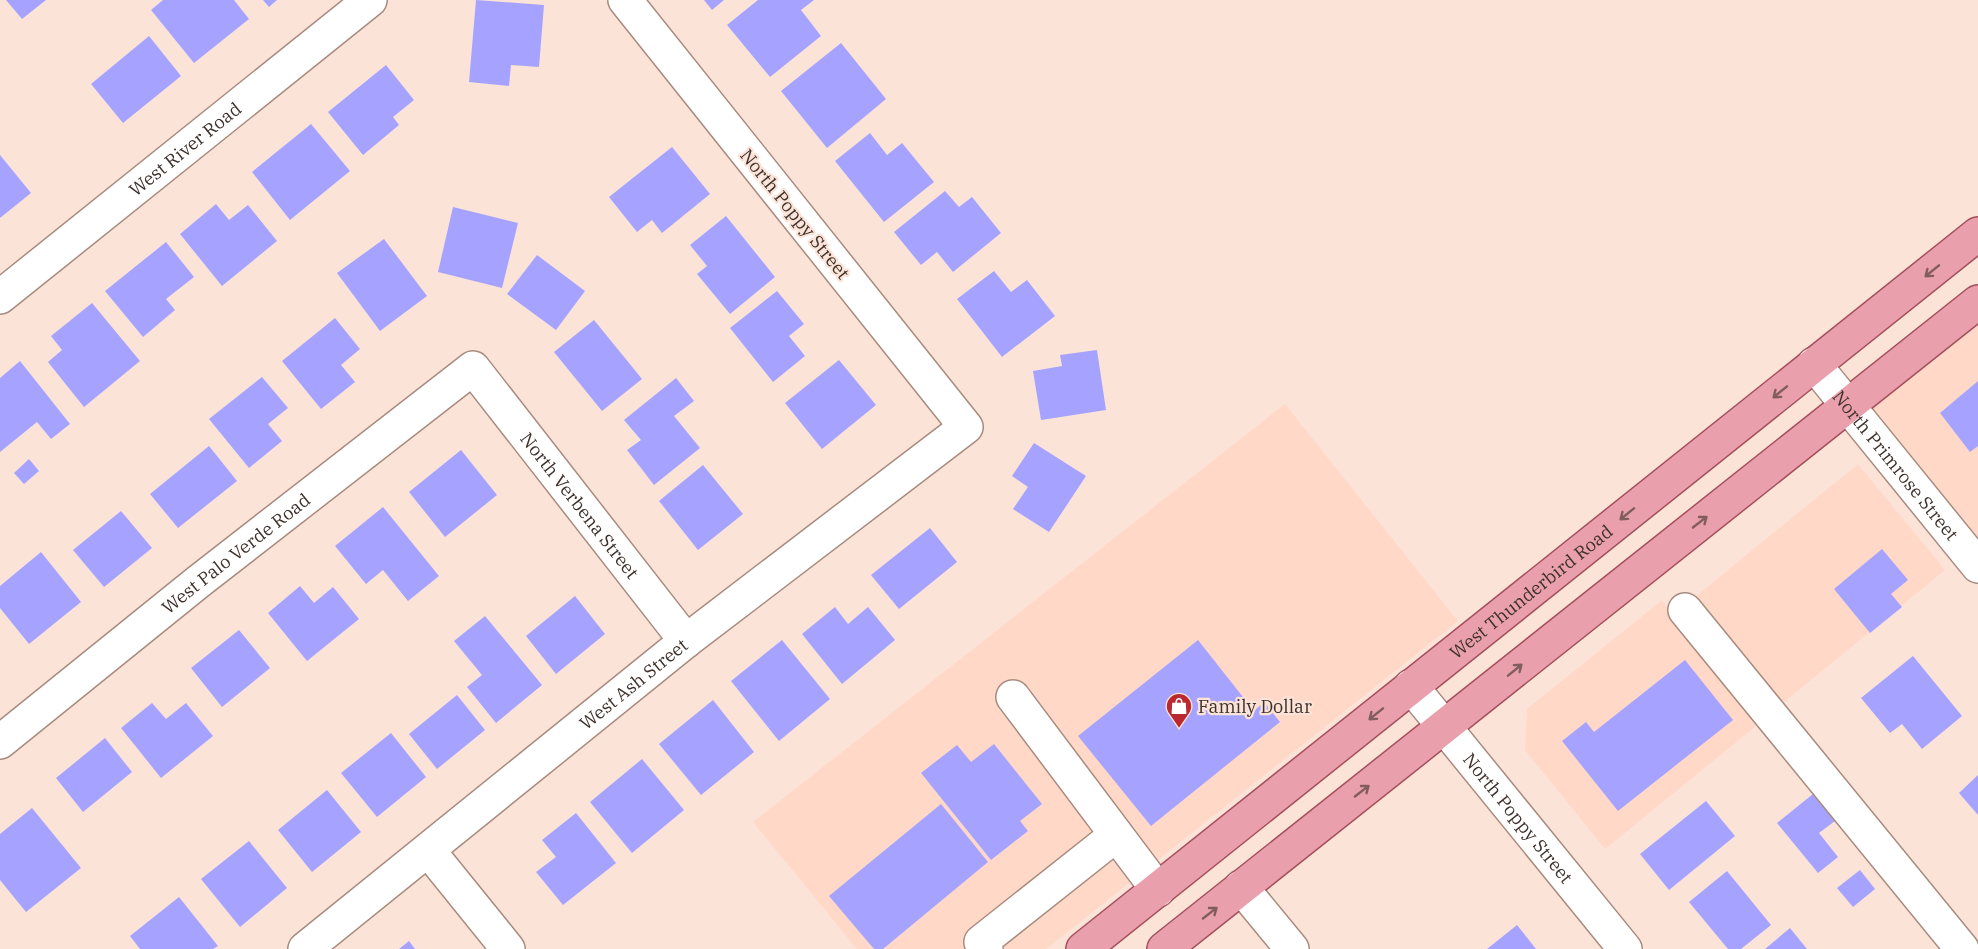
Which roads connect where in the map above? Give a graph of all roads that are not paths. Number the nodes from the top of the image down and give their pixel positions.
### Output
1 (370, 0) edge
2 (625, 0) edge
3 (1978, 234) edge
4 (0, 297) edge
5 (1978, 302) edge
6 (1814, 364) junction
7 (473, 368) joint
8 (1847, 406) junction
9 (966, 427) joint
10 (1978, 566) edge
11 (1685, 610) dead end
12 (686, 641) junction
13 (1411, 686) junction
14 (1013, 697) dead end
15 (1443, 727) junction
16 (0, 742) edge
17 (1116, 835) junction
18 (428, 849) junction
19 (1241, 887) junction
20 (1158, 890) junction
21 (980, 947) edge
22 (305, 949) edge
23 (508, 949) edge
24 (1083, 949) edge
25 (1164, 949) edge
26 (1292, 949) edge
27 (1625, 949) edge
28 (1962, 949) edge

1 - 4 street, West River Road
2 - 9 street, North Poppy Street
3 -> 6 main road, West Thunderbird Road
5 - 8 main road
6 - 8 street, North Primrose Street
6 -> 13 main road, West Thunderbird Road
7 - 12 street, North Verbena Street
7 - 16 street, West Palo Verde Road
8 - 10 street, North Primrose Street
15 -> 8 main road
9 - 12 street, West Ash Street
11 - 28 street
12 - 18 street, West Ash Street
13 - 15 street, North Poppy Street
13 -> 20 main road, West Thunderbird Road
14 - 17 street
19 -> 15 main road
15 - 27 street, North Poppy Street
17 - 20 street
17 - 21 street
18 - 22 street, West Ash Street
18 - 23 street
25 -> 19 main road
19 - 26 street
20 - 24 main road, West Thunderbird Road

